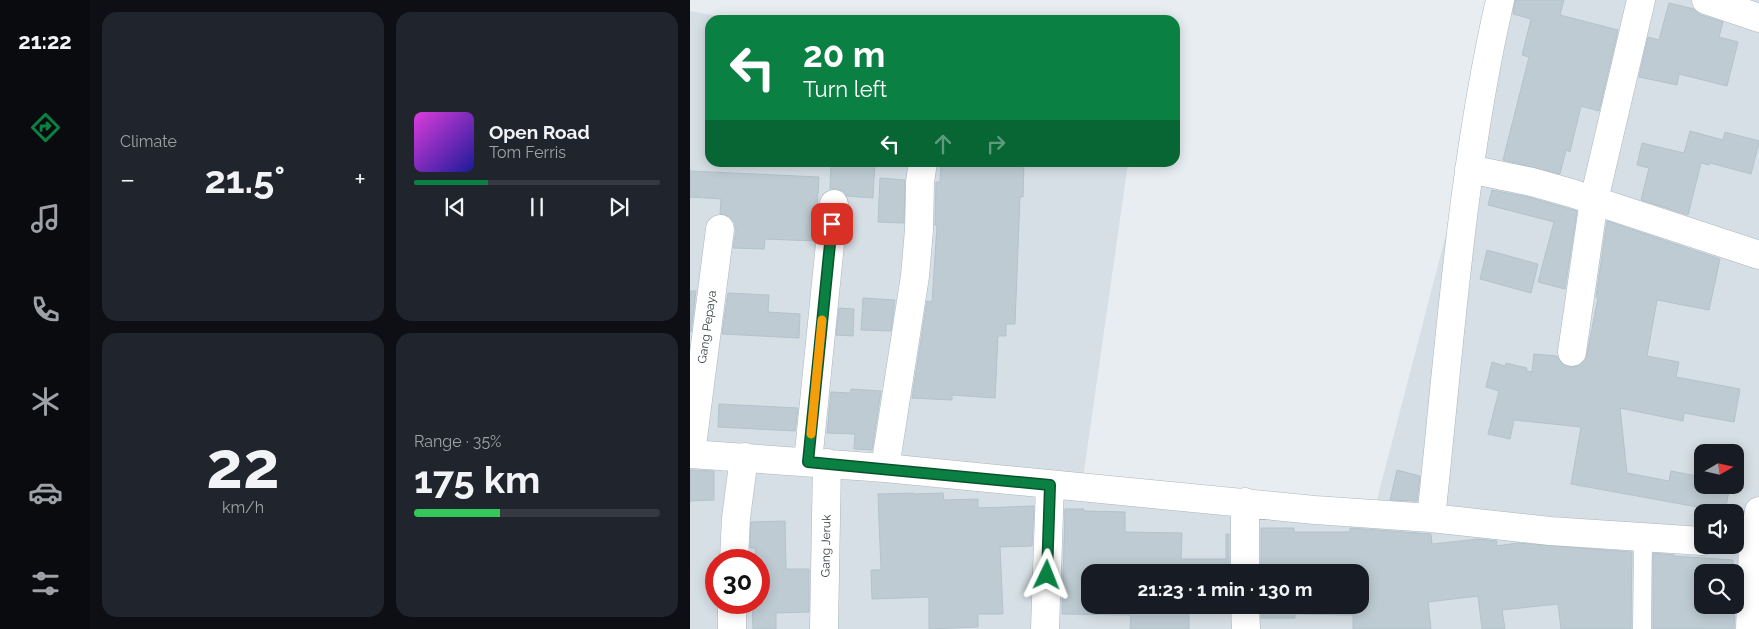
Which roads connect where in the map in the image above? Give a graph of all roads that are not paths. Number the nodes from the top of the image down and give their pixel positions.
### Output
1 (1500, 0) edge
2 (1641, 0) edge
3 (1706, 0) edge
4 (1759, 18) edge
5 (922, 167) edge
6 (1468, 169) junction
7 (1594, 200) junction
8 (834, 204) dead end
9 (720, 229) dead end
10 (1759, 255) edge
11 (1572, 352) dead end
12 (690, 454) edge
13 (744, 457) junction
14 (818, 463) junction
15 (885, 468) junction
16 (1050, 485) junction
17 (1245, 502) junction
18 (1759, 511) edge
19 (1431, 518) junction
20 (1643, 537) junction
21 (1694, 540) edge
22 (1749, 544) edge
23 (735, 549) edge
24 (1245, 564) edge
25 (732, 614) edge
26 (1246, 614) edge
27 (732, 629) edge
28 (824, 629) edge
29 (1045, 629) edge
30 (1246, 629) edge
31 (1642, 629) edge
32 (1750, 629) edge

1 - 6 street
2 - 7 street
3 - 4 street
5 - 15 street
6 - 7 street
6 - 19 street
7 - 10 street
7 - 11 street
8 - 14 street, Gang Jeruk
9 - 12 street, Gang Pepaya
12 - 13 street
13 - 14 street
13 - 23 street
14 - 15 street
14 - 28 street, Gang Jeruk
15 - 16 street
16 - 17 street
16 - 29 street
17 - 19 street
17 - 24 street
18 - 22 street
19 - 20 street
20 - 21 street
20 - 31 lane
22 - 32 street
25 - 27 street
26 - 30 street

